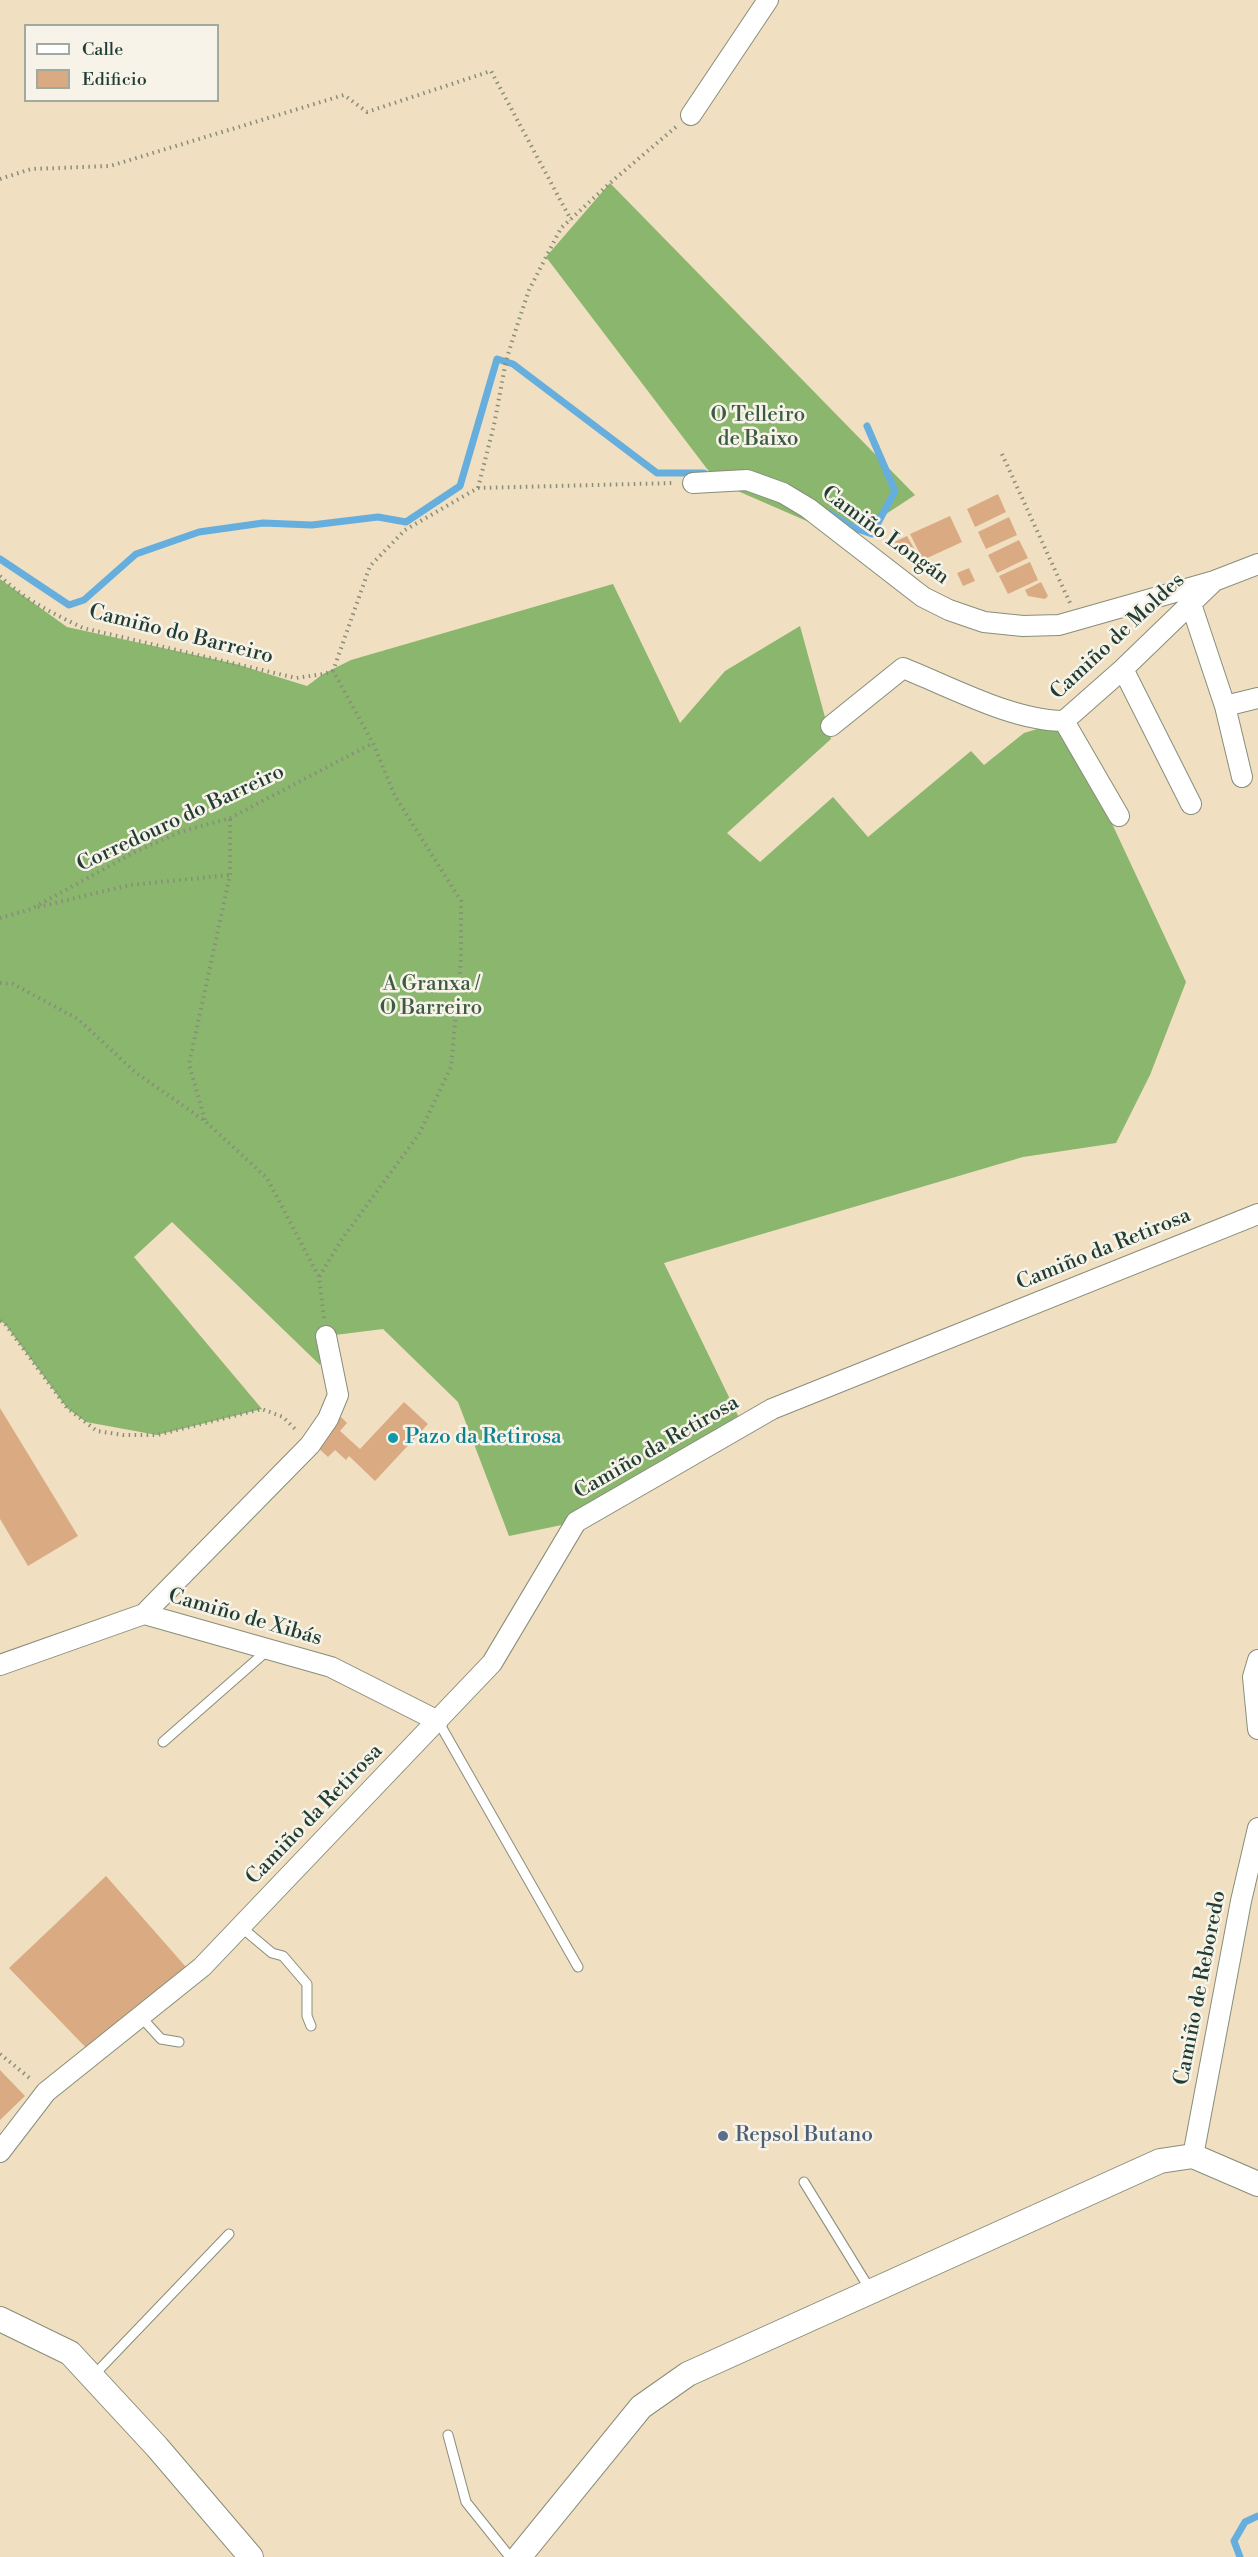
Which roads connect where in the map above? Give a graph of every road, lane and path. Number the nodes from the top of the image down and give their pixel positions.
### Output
1 (768, 0) edge
2 (691, 115) joint
3 (0, 179) edge
4 (571, 220) junction
5 (1002, 454) dead end
6 (693, 483) joint
7 (478, 488) junction
8 (1258, 564) edge
9 (0, 576) edge
10 (1214, 581) junction
11 (1191, 604) junction
12 (1077, 620) junction
13 (1123, 669) junction
14 (333, 671) junction
15 (1258, 698) edge
16 (1225, 706) junction
17 (1064, 721) junction
18 (831, 726) dead end
19 (373, 743) junction
20 (1242, 777) dead end
21 (1191, 804) dead end
22 (1119, 816) dead end
23 (230, 818) junction
24 (230, 875) junction
25 (31, 909) junction
26 (0, 918) edge
27 (0, 983) edge
28 (205, 1121) junction
29 (1258, 1214) edge
30 (319, 1278) junction
31 (0, 1321) edge
32 (326, 1336) joint
33 (309, 1445) junction
34 (144, 1614) junction
35 (269, 1649) junction
36 (1258, 1660) edge
37 (0, 1665) edge
38 (438, 1721) junction
39 (1258, 1729) edge
40 (164, 1742) dead end
41 (1258, 1828) edge
42 (241, 1927) junction
43 (578, 1967) dead end
44 (141, 2017) junction
45 (311, 2026) dead end
46 (179, 2042) dead end
47 (0, 2054) edge
48 (46, 2092) junction
49 (0, 2152) edge
50 (1193, 2156) junction
51 (804, 2182) dead end
52 (1258, 2184) edge
53 (229, 2234) dead end
54 (871, 2291) junction
55 (0, 2319) edge
56 (92, 2377) junction
57 (448, 2435) dead end
58 (251, 2557) edge
59 (510, 2557) edge
60 (519, 2557) edge

1 - 2 street
2 - 4 path
3 - 4 path
4 - 7 path
5 - 12 path
6 - 7 path
6 - 12 street, Camiño Longán
7 - 14 path
8 - 10 street, Camiño Longán
9 - 14 path, Camiño do Barreiro
10 - 11 street, Camiño de Moldes
10 - 12 street, Camiño Longán
11 - 13 street, Camiño de Moldes
11 - 16 street
13 - 17 street, Camiño de Moldes
13 - 21 street
14 - 19 path
15 - 16 street
16 - 20 street
17 - 18 street, Camiño de Moldes
17 - 22 street
19 - 23 path, Corredouro do Barreiro
19 - 30 path
23 - 24 path
23 - 25 path, Corredouro do Barreiro
24 - 25 path
24 - 28 path
25 - 26 path, Corredouro do Barreiro
27 - 28 path
28 - 30 path
29 - 38 street, Camiño da Retirosa
30 - 32 path
31 - 33 path
32 - 33 street
33 - 34 street
34 - 35 street, Camiño de Xibás
34 - 37 street, Camiño de Xibás
35 - 38 street, Camiño de Xibás
35 - 40 lane
36 - 39 street
38 - 42 street, Camiño da Retirosa
38 - 43 lane
41 - 50 street, Camiño de Reboredo
42 - 44 street, Camiño da Retirosa
42 - 45 lane
44 - 46 lane
44 - 48 street, Camiño da Retirosa
47 - 48 path
48 - 49 street, Camiño da Retirosa
50 - 52 street
50 - 54 street
51 - 54 lane
53 - 56 lane
54 - 60 street
55 - 56 street
56 - 58 street
57 - 59 lane

